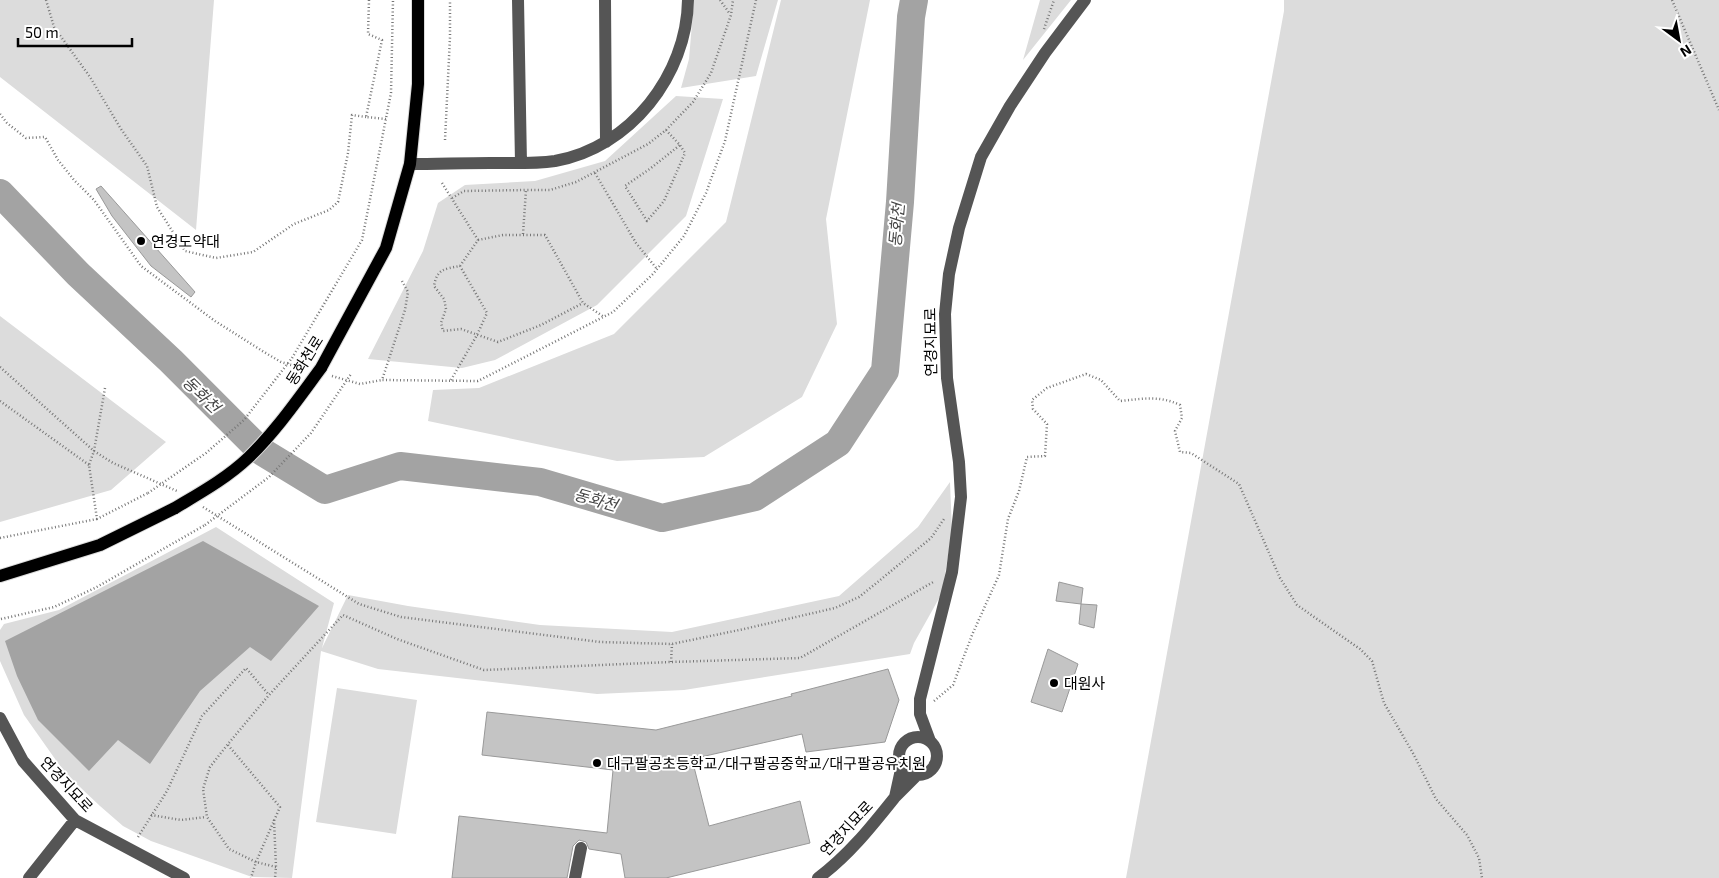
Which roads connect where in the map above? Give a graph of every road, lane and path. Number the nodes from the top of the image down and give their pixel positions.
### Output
1 (46, 0) edge
2 (369, 0) edge
3 (393, 0) edge
4 (418, 0) edge
5 (450, 0) edge
6 (518, 0) edge
7 (605, 0) edge
8 (688, 0) edge
9 (720, 0) edge
10 (756, 0) edge
11 (1054, 0) edge
12 (1086, 0) edge
13 (1672, 0) edge
14 (731, 15) dead end
15 (1041, 36) dead end
16 (1719, 110) edge
17 (0, 114) edge
18 (366, 117) junction
19 (386, 119) junction
20 (666, 130) dead end
21 (445, 140) dead end
22 (606, 142) junction
23 (680, 144) junction
24 (521, 163) junction
25 (410, 164) junction
26 (594, 173) dead end
27 (442, 183) dead end
28 (526, 190) dead end
29 (452, 198) junction
30 (478, 240) junction
31 (460, 266) junction
32 (657, 269) junction
33 (402, 281) dead end
34 (584, 303) junction
35 (604, 317) junction
36 (476, 335) junction
37 (0, 367) edge
38 (308, 369) dead end
39 (323, 371) junction
40 (351, 374) dead end
41 (382, 380) junction
42 (451, 380) junction
43 (105, 388) dead end
44 (0, 402) edge
45 (94, 451) junction
46 (89, 465) junction
47 (185, 496) dead end
48 (201, 506) dead end
49 (946, 518) dead end
50 (97, 519) junction
51 (0, 538) edge
52 (952, 572) junction
53 (0, 576) edge
54 (1, 619) edge
55 (672, 644) junction
56 (672, 662) junction
57 (269, 695) junction
58 (933, 702) dead end
59 (920, 714) junction
60 (0, 718) edge
61 (912, 738) junction
62 (930, 741) junction
63 (228, 744) junction
64 (902, 765) junction
65 (917, 775) junction
66 (895, 797) junction
67 (151, 815) junction
68 (207, 817) junction
69 (274, 818) junction
70 (74, 820) junction
71 (138, 837) dead end
72 (581, 848) dead end
73 (256, 862) junction
74 (276, 867) junction
75 (29, 878) edge
76 (184, 878) edge
77 (251, 878) edge
78 (275, 878) edge
79 (575, 878) edge
80 (818, 878) edge
81 (1482, 878) edge

1 - 18 path
2 - 18 path
3 - 19 path
4 - 25 main road, 동화천로
5 - 21 path
6 - 24 street
7 - 22 street
8 - 22 street
9 - 14 path
10 - 32 path
11 - 15 path
12 - 52 street, 연경지묘로
13 - 16 path
17 - 38 path
18 - 19 path
19 - 50 path, bridge
20 - 23 path
22 - 24 street
23 - 23 path
24 - 25 street
25 - 39 main road, 동화천로
26 - 32 path
27 - 29 path
28 - 29 path
29 - 30 path
30 - 31 path
30 - 34 path
31 - 36 path
31 - 36 path
32 - 35 path
33 - 41 path
34 - 35 path
34 - 36 path
35 - 42 path
36 - 42 path
37 - 45 path
39 - 41 path
39 - 53 main road, 동화천로, bridge
40 - 54 path, bridge
41 - 42 path
43 - 45 path
44 - 46 path
45 - 46 path
45 - 47 path
46 - 50 path
48 - 55 path
49 - 55 path
50 - 51 path
52 - 56 path
52 - 59 street, 연경지묘로
55 - 56 path
56 - 57 path
57 - 63 path
57 - 67 path
58 - 81 path
59 - 61 street
59 - 62 street
60 - 70 street, 연경지묘로
61 - 62 street
61 - 64 street
62 - 65 street
63 - 68 path
63 - 69 path
64 - 65 street
64 - 66 street
65 - 66 street, 연경지묘로
66 - 80 street, 연경지묘로
67 - 68 path
67 - 71 path
68 - 73 path
69 - 73 path
69 - 74 path
70 - 75 street
70 - 76 street, 연경지묘로
72 - 79 street
73 - 74 path
73 - 77 path
74 - 78 path

